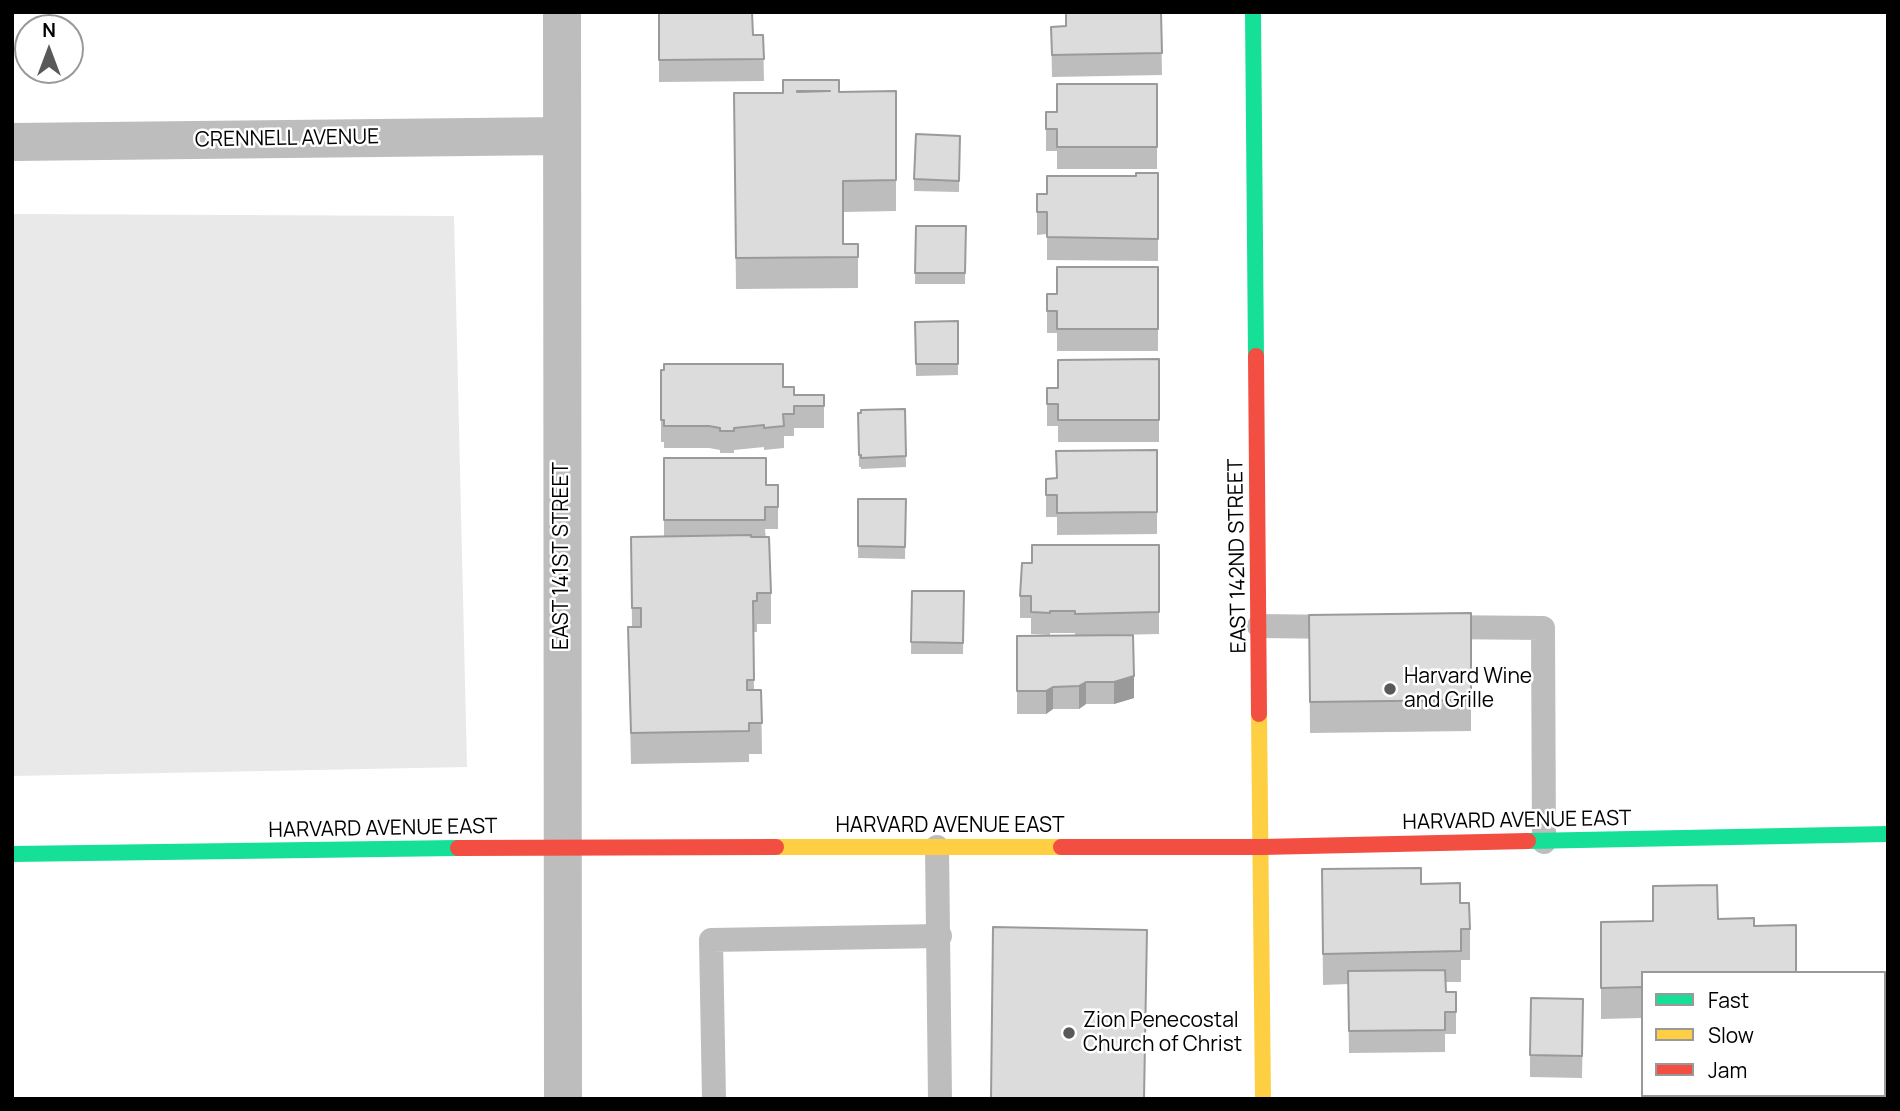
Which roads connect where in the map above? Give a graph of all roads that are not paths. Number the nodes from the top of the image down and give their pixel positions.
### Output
1 (562, 12) edge
2 (1253, 12) edge
3 (562, 136) junction
4 (12, 142) edge
5 (1259, 626) junction
6 (1366, 627) edge
7 (1420, 627) edge
8 (1888, 834) edge
9 (1544, 842) junction
10 (562, 847) junction
11 (937, 847) junction
12 (1262, 847) junction
13 (12, 854) edge
14 (940, 936) junction
15 (564, 1099) edge
16 (714, 1099) edge
17 (940, 1099) edge
18 (1263, 1099) edge

1 - 3 street, EAST 141ST STREET
2 - 5 main road, EAST 142ND STREET
3 - 4 street, CRENNELL AVENUE
3 - 10 street, EAST 141ST STREET
5 - 6 lane
5 - 12 main road, EAST 142ND STREET
7 - 9 lane
8 - 9 main road, HARVARD AVENUE EAST
9 - 12 main road, HARVARD AVENUE EAST
10 - 11 main road, HARVARD AVENUE EAST
10 - 13 main road, HARVARD AVENUE EAST
10 - 15 street, EAST 141ST STREET
11 - 12 main road, HARVARD AVENUE EAST
11 - 14 lane
12 - 18 main road, EAST 142ND STREET
14 - 16 lane
14 - 17 lane

